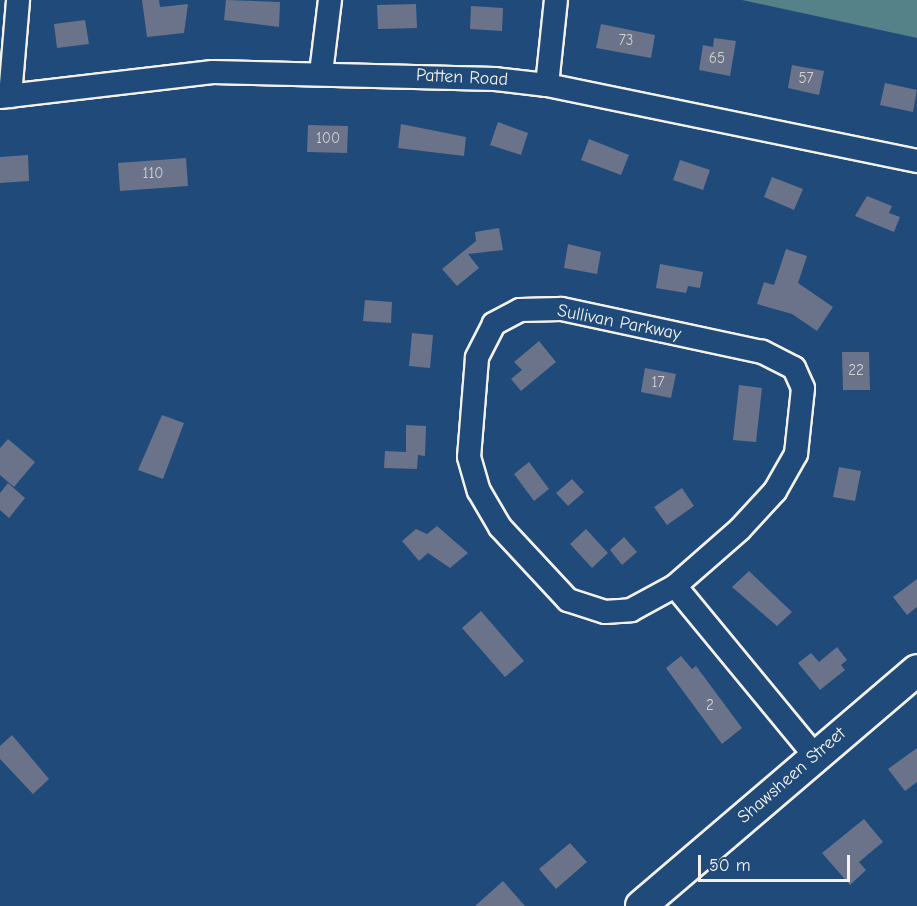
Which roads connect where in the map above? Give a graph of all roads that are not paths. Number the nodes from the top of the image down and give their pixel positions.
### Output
1 (18, 0) edge
2 (330, 0) edge
3 (556, 0) edge
4 (321, 73) junction
5 (547, 85) junction
6 (5, 97) edge
7 (917, 161) edge
8 (675, 586) junction
9 (917, 670) edge
10 (815, 756) junction
11 (641, 906) edge

1 - 6 street
2 - 4 street
3 - 5 street
4 - 5 street, Patten Road
4 - 6 street, Patten Road
5 - 7 street, Patten Road
8 - 8 street, Sullivan Parkway
8 - 10 street
9 - 10 main road, Shawsheen Street
10 - 11 main road, Shawsheen Street

